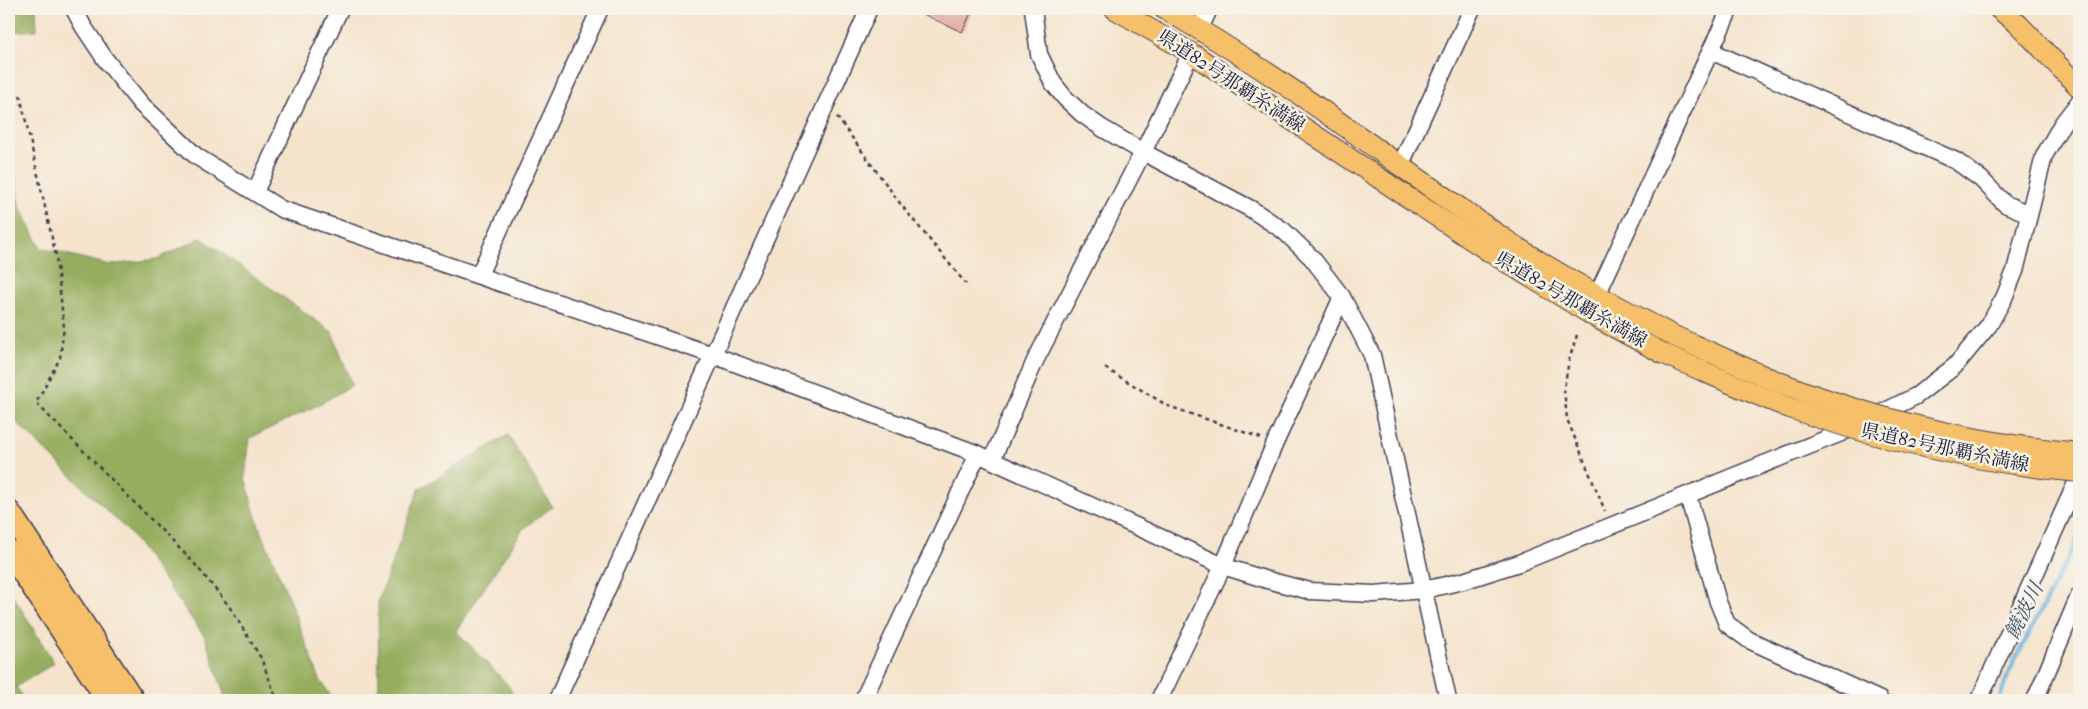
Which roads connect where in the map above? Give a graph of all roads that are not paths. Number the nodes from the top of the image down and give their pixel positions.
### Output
1 (74, 9) edge
2 (340, 9) edge
3 (600, 9) edge
4 (869, 9) edge
5 (1033, 9) edge
6 (1043, 9) edge
7 (1115, 9) edge
8 (1164, 9) edge
9 (1209, 9) edge
10 (1472, 9) edge
11 (1730, 9) edge
12 (1999, 9) edge
13 (1200, 29) junction
14 (1035, 37) junction
15 (1711, 51) junction
16 (1191, 53) junction
17 (2079, 86) edge
18 (2079, 102) edge
19 (1143, 152) junction
20 (1400, 166) junction
21 (255, 192) junction
22 (2030, 214) junction
23 (479, 276) junction
24 (1597, 295) junction
25 (1342, 297) junction
26 (714, 355) junction
27 (2079, 452) edge
28 (985, 457) junction
29 (2079, 474) edge
30 (1688, 496) junction
31 (9, 512) edge
32 (9, 551) edge
33 (1223, 566) junction
34 (1424, 590) junction
35 (2079, 596) edge
36 (108, 700) edge
37 (133, 700) edge
38 (557, 700) edge
39 (863, 700) edge
40 (1159, 700) edge
41 (1448, 700) edge
42 (1880, 700) edge
43 (1979, 700) edge
44 (2035, 700) edge

1 - 21 street
2 - 21 street
3 - 23 street
4 - 26 street
5 - 14 street
6 - 14 street
7 - 16 main road, 県道82号那覇糸満線
8 - 13 main road, 県道82号那覇糸満線
9 - 13 street
10 - 20 street
11 - 15 street
12 - 17 main road
13 - 20 main road, 県道82号那覇糸満線
14 - 19 street
15 - 22 street
15 - 24 street
16 - 19 street
16 - 29 main road, 県道82号那覇糸満線, bridge
18 - 22 street
19 - 25 street
19 - 28 street
20 - 24 main road, 県道82号那覇糸満線
21 - 23 street
22 - 30 street
23 - 26 street
24 - 27 main road, 県道82号那覇糸満線, bridge
25 - 33 street
25 - 34 street
26 - 28 street
26 - 38 street
28 - 33 street
28 - 39 street
29 - 43 street
30 - 34 street
30 - 42 street
31 - 37 highway
32 - 36 highway
33 - 34 street
33 - 40 street
34 - 41 street
35 - 44 street

